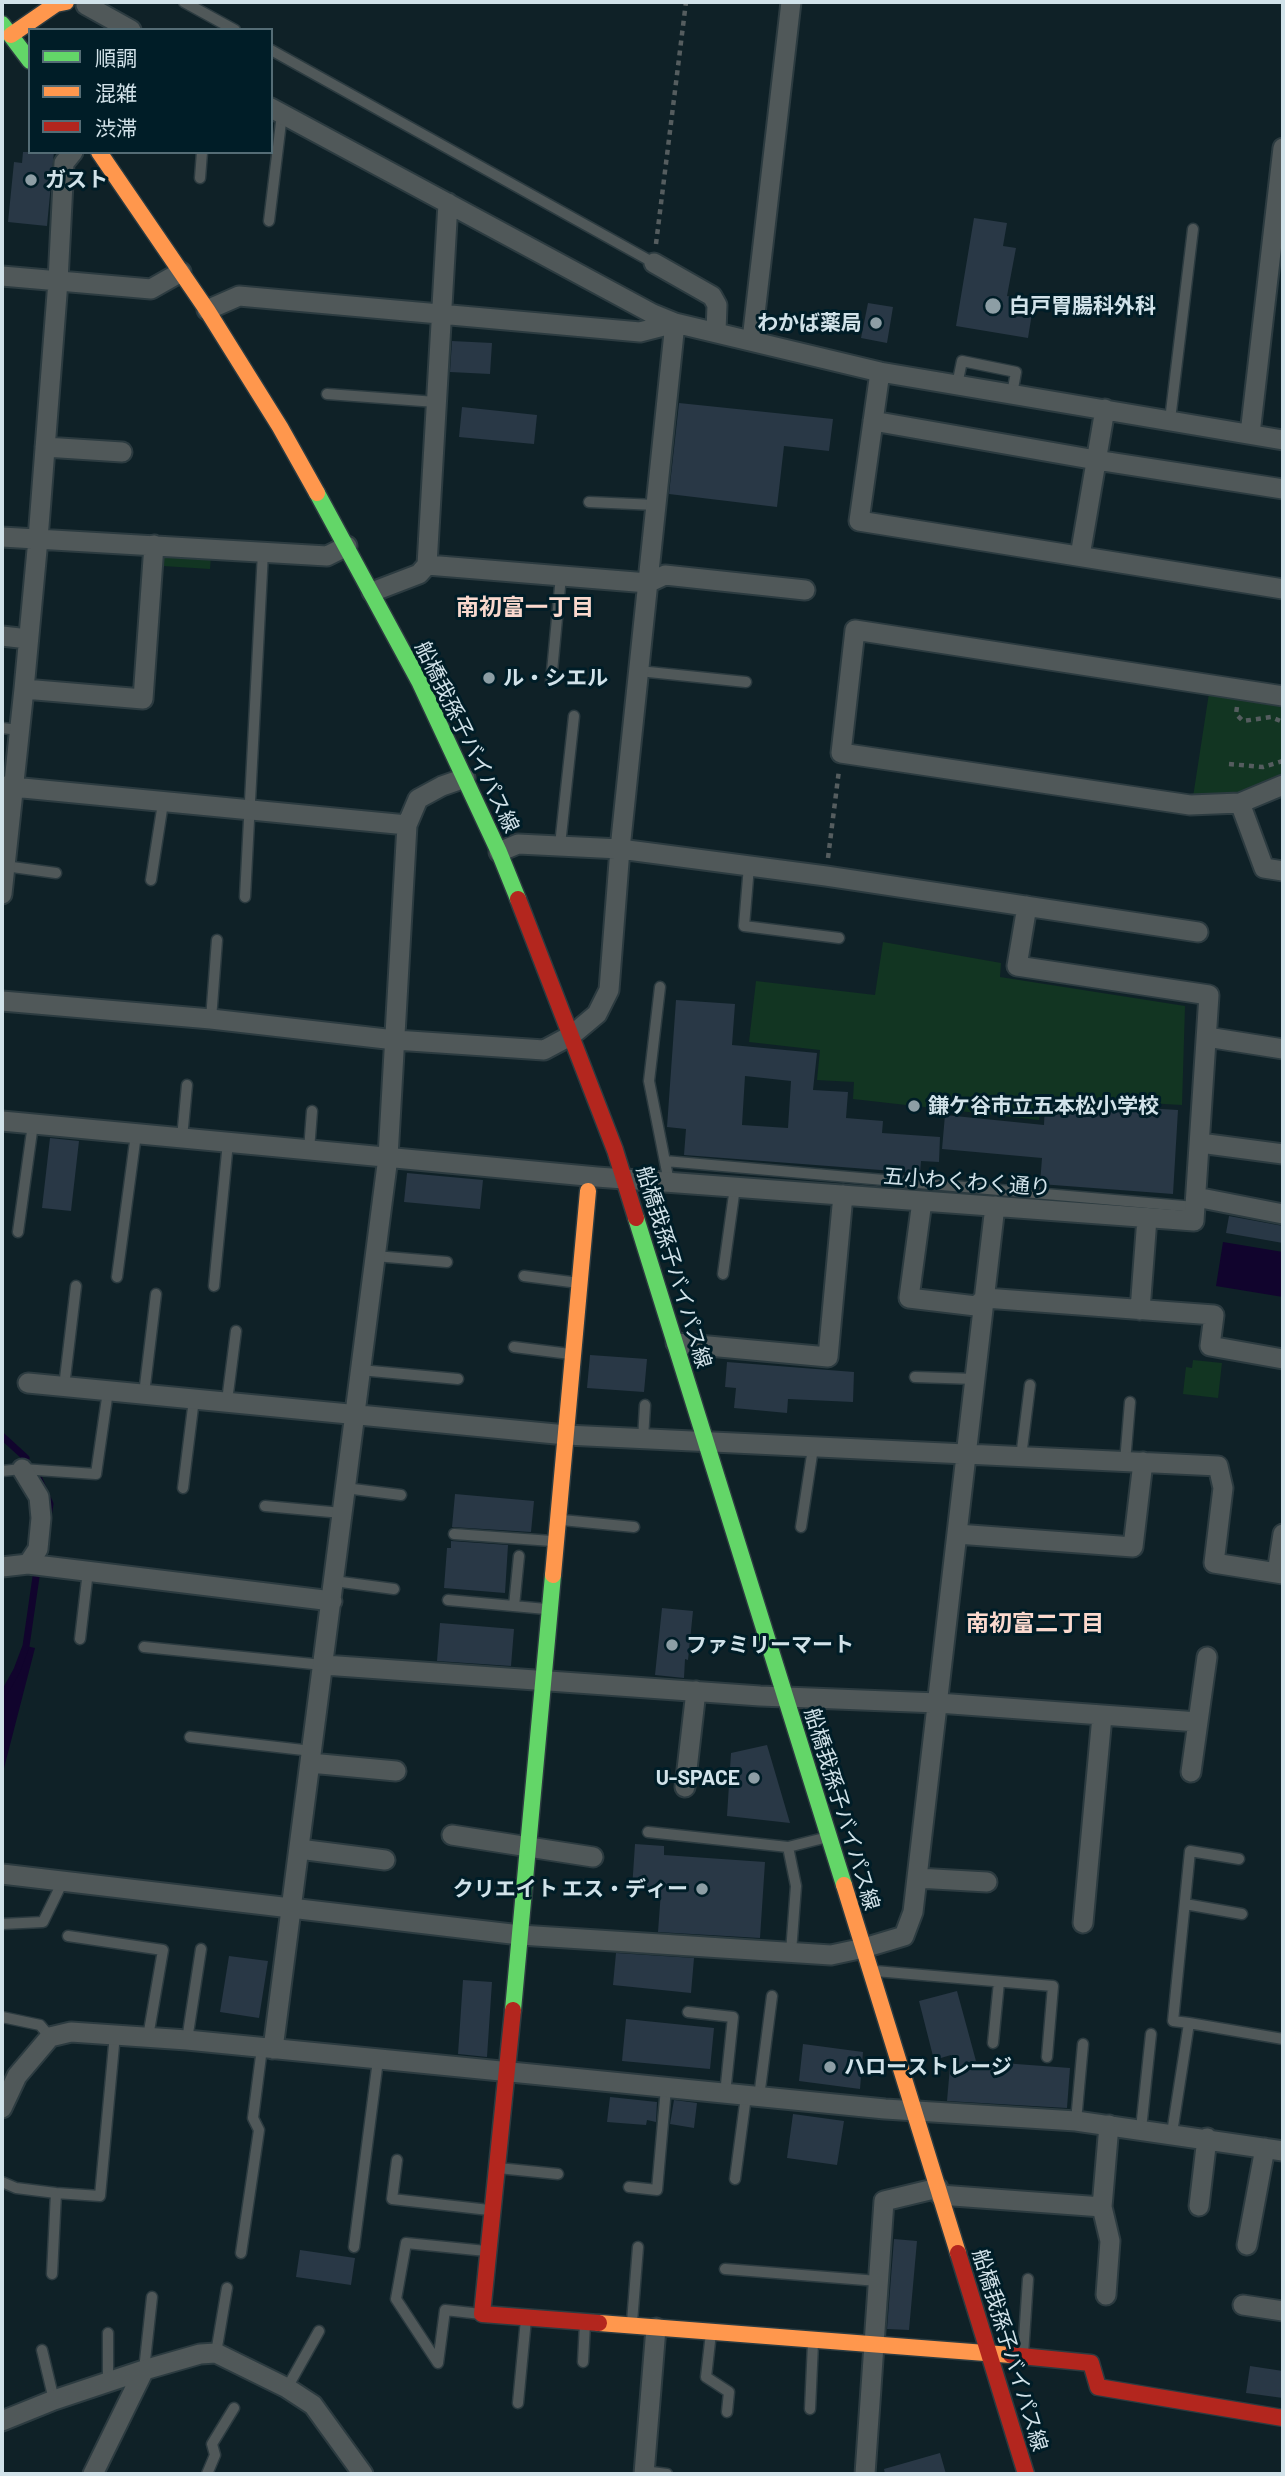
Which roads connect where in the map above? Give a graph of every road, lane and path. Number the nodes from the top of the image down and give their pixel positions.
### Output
1 (78, 2) edge
2 (184, 2) edge
3 (686, 2) edge
4 (791, 2) edge
5 (127, 28) edge
6 (231, 28) edge
7 (6, 30) edge
8 (273, 51) edge
9 (28, 58) edge
10 (277, 111) edge
11 (1283, 148) edge
12 (71, 154) edge
13 (100, 154) edge
14 (202, 154) edge
15 (200, 178) dead end
16 (448, 203) junction
17 (269, 221) dead end
18 (1193, 229) dead end
19 (654, 262) junction
20 (181, 272) junction
21 (2, 276) edge
22 (58, 281) junction
23 (207, 310) junction
24 (442, 314) junction
25 (675, 323) junction
26 (716, 332) junction
27 (752, 340) junction
28 (880, 372) junction
29 (327, 394) dead end
30 (436, 402) junction
31 (1105, 409) junction
32 (1170, 420) junction
33 (873, 421) junction
34 (1250, 434) junction
35 (1283, 440) edge
36 (45, 447) junction
37 (122, 452) dead end
38 (1096, 460) junction
39 (1283, 489) edge
40 (589, 502) dead end
41 (656, 505) junction
42 (2, 537) edge
43 (38, 540) junction
44 (154, 545) junction
45 (346, 546) junction
46 (263, 552) junction
47 (1080, 556) junction
48 (427, 565) junction
49 (561, 576) junction
50 (648, 583) junction
51 (1283, 589) edge
52 (805, 590) dead end
53 (372, 592) junction
54 (2, 636) edge
55 (28, 639) junction
56 (639, 671) junction
57 (551, 682) dead end
58 (746, 682) dead end
59 (24, 689) junction
60 (1283, 696) edge
61 (574, 716) dead end
62 (11, 729) edge
63 (841, 753) junction
64 (1283, 761) edge
65 (1229, 764) dead end
66 (465, 778) junction
67 (1283, 785) edge
68 (7, 787) edge
69 (163, 803) junction
70 (1240, 803) junction
71 (249, 811) junction
72 (407, 825) junction
73 (560, 845) junction
74 (620, 849) junction
75 (499, 852) junction
76 (5, 866) junction
77 (749, 866) junction
78 (1283, 871) edge
79 (56, 873) dead end
80 (826, 876) junction
81 (151, 880) dead end
82 (2, 894) edge
83 (245, 897) dead end
84 (1027, 906) junction
85 (1198, 932) dead end
86 (839, 937) dead end
87 (217, 940) dead end
88 (660, 987) dead end
89 (2, 1002) edge
90 (211, 1019) junction
91 (572, 1035) junction
92 (1207, 1037) junction
93 (395, 1040) junction
94 (1283, 1049) edge
95 (187, 1085) dead end
96 (312, 1111) dead end
97 (2, 1121) edge
98 (33, 1124) junction
99 (136, 1133) junction
100 (183, 1138) junction
101 (228, 1142) junction
102 (1200, 1143) junction
103 (309, 1150) junction
104 (1283, 1154) edge
105 (388, 1157) junction
106 (665, 1161) junction
107 (624, 1178) junction
108 (668, 1182) junction
109 (734, 1187) junction
110 (589, 1191) dead end
111 (843, 1195) junction
112 (922, 1201) junction
113 (1196, 1202) junction
114 (995, 1206) junction
115 (1283, 1214) edge
116 (1147, 1218) junction
117 (18, 1232) dead end
118 (375, 1256) junction
119 (447, 1262) dead end
120 (723, 1274) dead end
121 (524, 1276) dead end
122 (117, 1277) dead end
123 (580, 1283) junction
124 (76, 1286) dead end
125 (214, 1286) dead end
126 (156, 1294) dead end
127 (985, 1298) junction
128 (1140, 1310) junction
129 (236, 1331) dead end
130 (676, 1343) junction
131 (514, 1347) dead end
132 (574, 1354) junction
133 (1283, 1359) edge
134 (360, 1370) junction
135 (915, 1377) dead end
136 (458, 1379) dead end
137 (975, 1379) junction
138 (28, 1383) dead end
139 (1030, 1385) dead end
140 (64, 1387) junction
141 (108, 1391) junction
142 (144, 1394) junction
143 (194, 1398) junction
144 (227, 1401) junction
145 (1130, 1402) dead end
146 (645, 1405) dead end
147 (355, 1414) junction
148 (566, 1435) junction
149 (643, 1439) junction
150 (707, 1443) junction
151 (813, 1448) junction
152 (966, 1455) junction
153 (1021, 1457) junction
154 (1134, 1462) junction
155 (22, 1469) junction
156 (2, 1471) edge
157 (183, 1488) dead end
158 (345, 1488) junction
159 (401, 1495) dead end
160 (265, 1506) dead end
161 (342, 1513) junction
162 (558, 1520) junction
163 (634, 1527) dead end
164 (801, 1527) dead end
165 (454, 1534) dead end
166 (957, 1534) junction
167 (1283, 1534) edge
168 (556, 1542) junction
169 (519, 1556) dead end
170 (28, 1564) junction
171 (2, 1567) edge
172 (88, 1572) junction
173 (1280, 1573) edge
174 (394, 1588) dead end
175 (333, 1591) junction
176 (448, 1600) dead end
177 (514, 1606) junction
178 (550, 1610) junction
179 (80, 1639) dead end
180 (145, 1647) dead end
181 (1207, 1657) dead end
182 (324, 1665) junction
183 (543, 1680) junction
184 (696, 1691) junction
185 (785, 1697) junction
186 (938, 1703) junction
187 (1102, 1716) junction
188 (1198, 1722) junction
189 (190, 1737) dead end
190 (311, 1757) junction
191 (396, 1772) dead end
192 (1191, 1772) dead end
193 (685, 1787) dead end
194 (648, 1832) dead end
195 (452, 1835) dead end
196 (828, 1837) junction
197 (528, 1847) junction
198 (788, 1847) junction
199 (299, 1849) junction
200 (593, 1857) dead end
201 (1239, 1859) dead end
202 (385, 1860) dead end
203 (2, 1874) edge
204 (917, 1878) junction
205 (63, 1881) junction
206 (987, 1882) dead end
207 (1185, 1904) junction
208 (291, 1907) junction
209 (1242, 1914) dead end
210 (1083, 1923) dead end
211 (2, 1924) edge
212 (520, 1935) junction
213 (68, 1936) dead end
214 (864, 1948) junction
215 (201, 1949) dead end
216 (792, 1952) junction
217 (871, 1971) junction
218 (999, 1982) junction
219 (772, 1996) dead end
220 (688, 2012) dead end
221 (2, 2017) edge
222 (1189, 2023) junction
223 (115, 2034) junction
224 (1152, 2034) dead end
225 (50, 2037) junction
226 (148, 2037) junction
227 (1283, 2039) edge
228 (187, 2040) junction
229 (993, 2043) dead end
230 (1083, 2044) dead end
231 (268, 2049) junction
232 (1047, 2057) dead end
233 (378, 2060) junction
234 (507, 2073) junction
235 (10, 2075) edge
236 (666, 2088) junction
237 (724, 2094) junction
238 (752, 2096) junction
239 (2, 2108) edge
240 (915, 2111) junction
241 (1076, 2120) junction
242 (1109, 2125) junction
243 (1141, 2129) junction
244 (1172, 2133) junction
245 (1207, 2138) junction
246 (1274, 2149) edge
247 (397, 2160) dead end
248 (498, 2168) junction
249 (558, 2174) dead end
250 (735, 2179) dead end
251 (2, 2182) edge
252 (629, 2188) dead end
253 (939, 2191) junction
254 (56, 2193) junction
255 (1199, 2206) dead end
256 (1102, 2207) junction
257 (493, 2210) junction
258 (1247, 2245) dead end
259 (638, 2246) dead end
260 (354, 2247) dead end
261 (489, 2252) junction
262 (241, 2253) dead end
263 (725, 2269) dead end
264 (52, 2274) dead end
265 (1028, 2279) dead end
266 (878, 2281) junction
267 (227, 2288) dead end
268 (1106, 2295) dead end
269 (152, 2297) dead end
270 (1243, 2305) dead end
271 (1283, 2311) edge
272 (482, 2314) junction
273 (526, 2318) junction
274 (585, 2322) junction
275 (631, 2326) junction
276 (656, 2328) junction
277 (319, 2331) dead end
278 (711, 2332) junction
279 (108, 2333) dead end
280 (814, 2340) junction
281 (874, 2344) junction
282 (43, 2350) dead end
283 (216, 2353) junction
284 (989, 2353) junction
285 (1023, 2356) junction
286 (583, 2362) dead end
287 (144, 2370) junction
288 (108, 2383) junction
289 (286, 2388) junction
290 (54, 2400) junction
291 (518, 2403) dead end
292 (234, 2408) dead end
293 (810, 2409) dead end
294 (727, 2412) dead end
295 (1283, 2418) edge
296 (2, 2421) edge
297 (644, 2473) edge
298 (93, 2474) edge
299 (207, 2474) edge
300 (363, 2474) edge
301 (667, 2474) edge
302 (865, 2474) edge
303 (1026, 2474) edge

1 - 5 street
1 - 7 street
2 - 6 lane
3 - 19 path
4 - 27 street
7 - 9 street
8 - 19 lane
10 - 16 street
10 - 17 lane
11 - 34 street
12 - 22 street
13 - 20 street, 船橋我孫子バイパス線
14 - 15 lane
16 - 24 street
16 - 25 street
18 - 32 lane
19 - 26 street
20 - 22 street
20 - 23 street, 船橋我孫子バイパス線
21 - 22 street
22 - 36 street
23 - 24 street
23 - 45 street, 船橋我孫子バイパス線
24 - 25 street
24 - 30 street
25 - 26 street
25 - 41 street
26 - 27 street
27 - 28 street
28 - 31 street
28 - 33 street
29 - 30 lane
30 - 48 street
31 - 32 street
31 - 38 street
32 - 34 street
33 - 38 street
33 - 47 street
34 - 35 street
36 - 37 street
36 - 43 street
38 - 39 street
38 - 47 street
40 - 41 lane
41 - 50 street
42 - 43 street
43 - 44 street
43 - 55 street
44 - 46 street
44 - 59 street
45 - 46 street
45 - 53 street, 船橋我孫子バイパス線
46 - 71 lane
47 - 51 street
48 - 49 street
48 - 53 street
49 - 50 street
49 - 57 lane
50 - 52 street
50 - 56 street
53 - 66 street, 船橋我孫子バイパス線
54 - 55 street
55 - 59 street
56 - 58 lane
56 - 74 street
59 - 62 street
60 - 63 street
61 - 73 lane
62 - 68 street
63 - 70 street
63 - 80 path
64 - 65 path
66 - 72 street
66 - 75 street, 船橋我孫子バイパス線
67 - 70 street
68 - 69 street
68 - 76 street
69 - 71 street
69 - 81 lane
70 - 78 street
71 - 72 street
71 - 83 lane
72 - 93 street
73 - 74 street
73 - 75 street
74 - 77 street
74 - 91 street
75 - 91 street, 船橋我孫子バイパス線
76 - 79 lane
76 - 82 street
77 - 80 street
77 - 86 lane
80 - 84 street
84 - 85 street
84 - 92 street
87 - 90 lane
88 - 106 lane
89 - 90 street
90 - 93 street
91 - 93 street
91 - 107 street, 船橋我孫子バイパス線
92 - 94 street
92 - 102 street
93 - 105 street
95 - 100 lane
96 - 103 lane
97 - 98 street, 五小わくわく通り
98 - 99 street, 五小わくわく通り
98 - 117 lane
99 - 100 street, 五小わくわく通り
99 - 122 lane
100 - 101 street, 五小わくわく通り
101 - 103 street, 五小わくわく通り
101 - 125 lane
102 - 104 street
102 - 113 street
103 - 105 street, 五小わくわく通り
105 - 107 street, 五小わくわく通り
105 - 118 street
106 - 108 lane
106 - 113 lane
107 - 108 street, 五小わくわく通り
107 - 130 street, 船橋我孫子バイパス線
108 - 109 street, 五小わくわく通り
109 - 111 street, 五小わくわく通り
109 - 120 lane
110 - 123 street
111 - 112 street, 五小わくわく通り
111 - 130 street
112 - 114 street, 五小わくわく通り
112 - 127 street
113 - 115 street
113 - 116 street, 五小わくわく通り
114 - 116 street, 五小わくわく通り
114 - 127 street
116 - 128 street
118 - 119 lane
118 - 134 street
121 - 123 lane
123 - 132 street
124 - 140 lane
126 - 142 lane
127 - 128 street
127 - 137 street
128 - 133 street
129 - 144 lane
130 - 150 street, 船橋我孫子バイパス線
131 - 132 lane
132 - 148 street
134 - 136 lane
134 - 147 street
135 - 137 lane
137 - 152 street
138 - 140 street
139 - 153 lane
140 - 141 street
141 - 142 street
141 - 155 lane
142 - 143 street
143 - 144 street
143 - 157 lane
144 - 147 street
145 - 154 lane
146 - 149 lane
147 - 148 street
147 - 158 street
148 - 149 street
148 - 162 street
149 - 150 street
150 - 151 street
150 - 185 street, 船橋我孫子バイパス線
151 - 152 street
151 - 164 lane
152 - 153 street
152 - 166 street
153 - 154 street
154 - 166 street
154 - 173 street
155 - 156 lane
155 - 170 street
158 - 159 lane
158 - 161 street
160 - 161 lane
161 - 175 street
162 - 163 lane
162 - 168 street
165 - 168 lane
166 - 186 street
167 - 173 street
168 - 178 street
169 - 177 lane
170 - 171 street
170 - 172 street
172 - 175 street
172 - 179 lane
174 - 175 lane
175 - 182 street
176 - 177 lane
177 - 178 lane
178 - 183 street
180 - 182 lane
181 - 188 street
182 - 183 street
182 - 190 street
183 - 184 street
183 - 197 street
184 - 185 street
184 - 193 street
185 - 186 street
185 - 196 street, 船橋我孫子バイパス線
186 - 187 street
186 - 204 street
187 - 188 street
187 - 210 street
188 - 192 street
189 - 190 lane
190 - 191 street
190 - 199 street
194 - 198 lane
195 - 197 street
196 - 198 lane
196 - 214 street, 船橋我孫子バイパス線
197 - 200 street
197 - 212 street
198 - 216 lane
199 - 202 street
199 - 208 street
201 - 207 lane
203 - 205 street
204 - 206 street
204 - 214 street
205 - 208 street
205 - 211 lane
207 - 209 lane
207 - 222 lane
208 - 212 street
208 - 231 street
212 - 216 street
212 - 234 street
213 - 226 lane
214 - 216 street
214 - 217 street, 船橋我孫子バイパス線
215 - 228 lane
217 - 218 lane
217 - 240 street, 船橋我孫子バイパス線
218 - 229 lane
218 - 232 lane
219 - 238 lane
220 - 237 lane
221 - 225 lane
222 - 227 lane
222 - 244 lane
223 - 225 street
223 - 226 street
223 - 254 lane
224 - 243 lane
225 - 235 street
226 - 228 street
228 - 231 street
230 - 241 lane
231 - 233 street
231 - 262 lane
233 - 234 street
233 - 260 lane
234 - 236 street
234 - 248 street
235 - 239 street
236 - 237 street
236 - 252 lane
237 - 238 street
238 - 240 street
238 - 250 lane
240 - 241 street
240 - 253 street, 船橋我孫子バイパス線
241 - 242 street
242 - 243 street
242 - 256 street
243 - 244 street
244 - 245 street
245 - 246 street
245 - 255 street
246 - 258 street
247 - 257 lane
248 - 249 lane
248 - 257 street
251 - 254 lane
253 - 256 street
253 - 266 street
253 - 284 street, 船橋我孫子バイパス線
254 - 264 lane
256 - 268 street
257 - 261 street
259 - 275 lane
261 - 272 street
261 - 272 lane
263 - 266 lane
265 - 285 lane
266 - 281 street
267 - 283 lane
269 - 287 lane
270 - 271 street
272 - 273 street
273 - 274 street
273 - 291 lane
274 - 275 street
274 - 286 lane
275 - 276 street
276 - 278 street
276 - 297 street
277 - 289 lane
278 - 280 street
278 - 294 lane
279 - 288 lane
280 - 281 street
280 - 293 lane
281 - 284 street
281 - 302 street
282 - 290 lane
283 - 287 street
283 - 289 street
284 - 285 street
284 - 303 street, 船橋我孫子バイパス線
285 - 295 street
287 - 288 street
287 - 298 street
288 - 290 street
289 - 300 street
290 - 296 street
292 - 299 lane
297 - 301 lane

